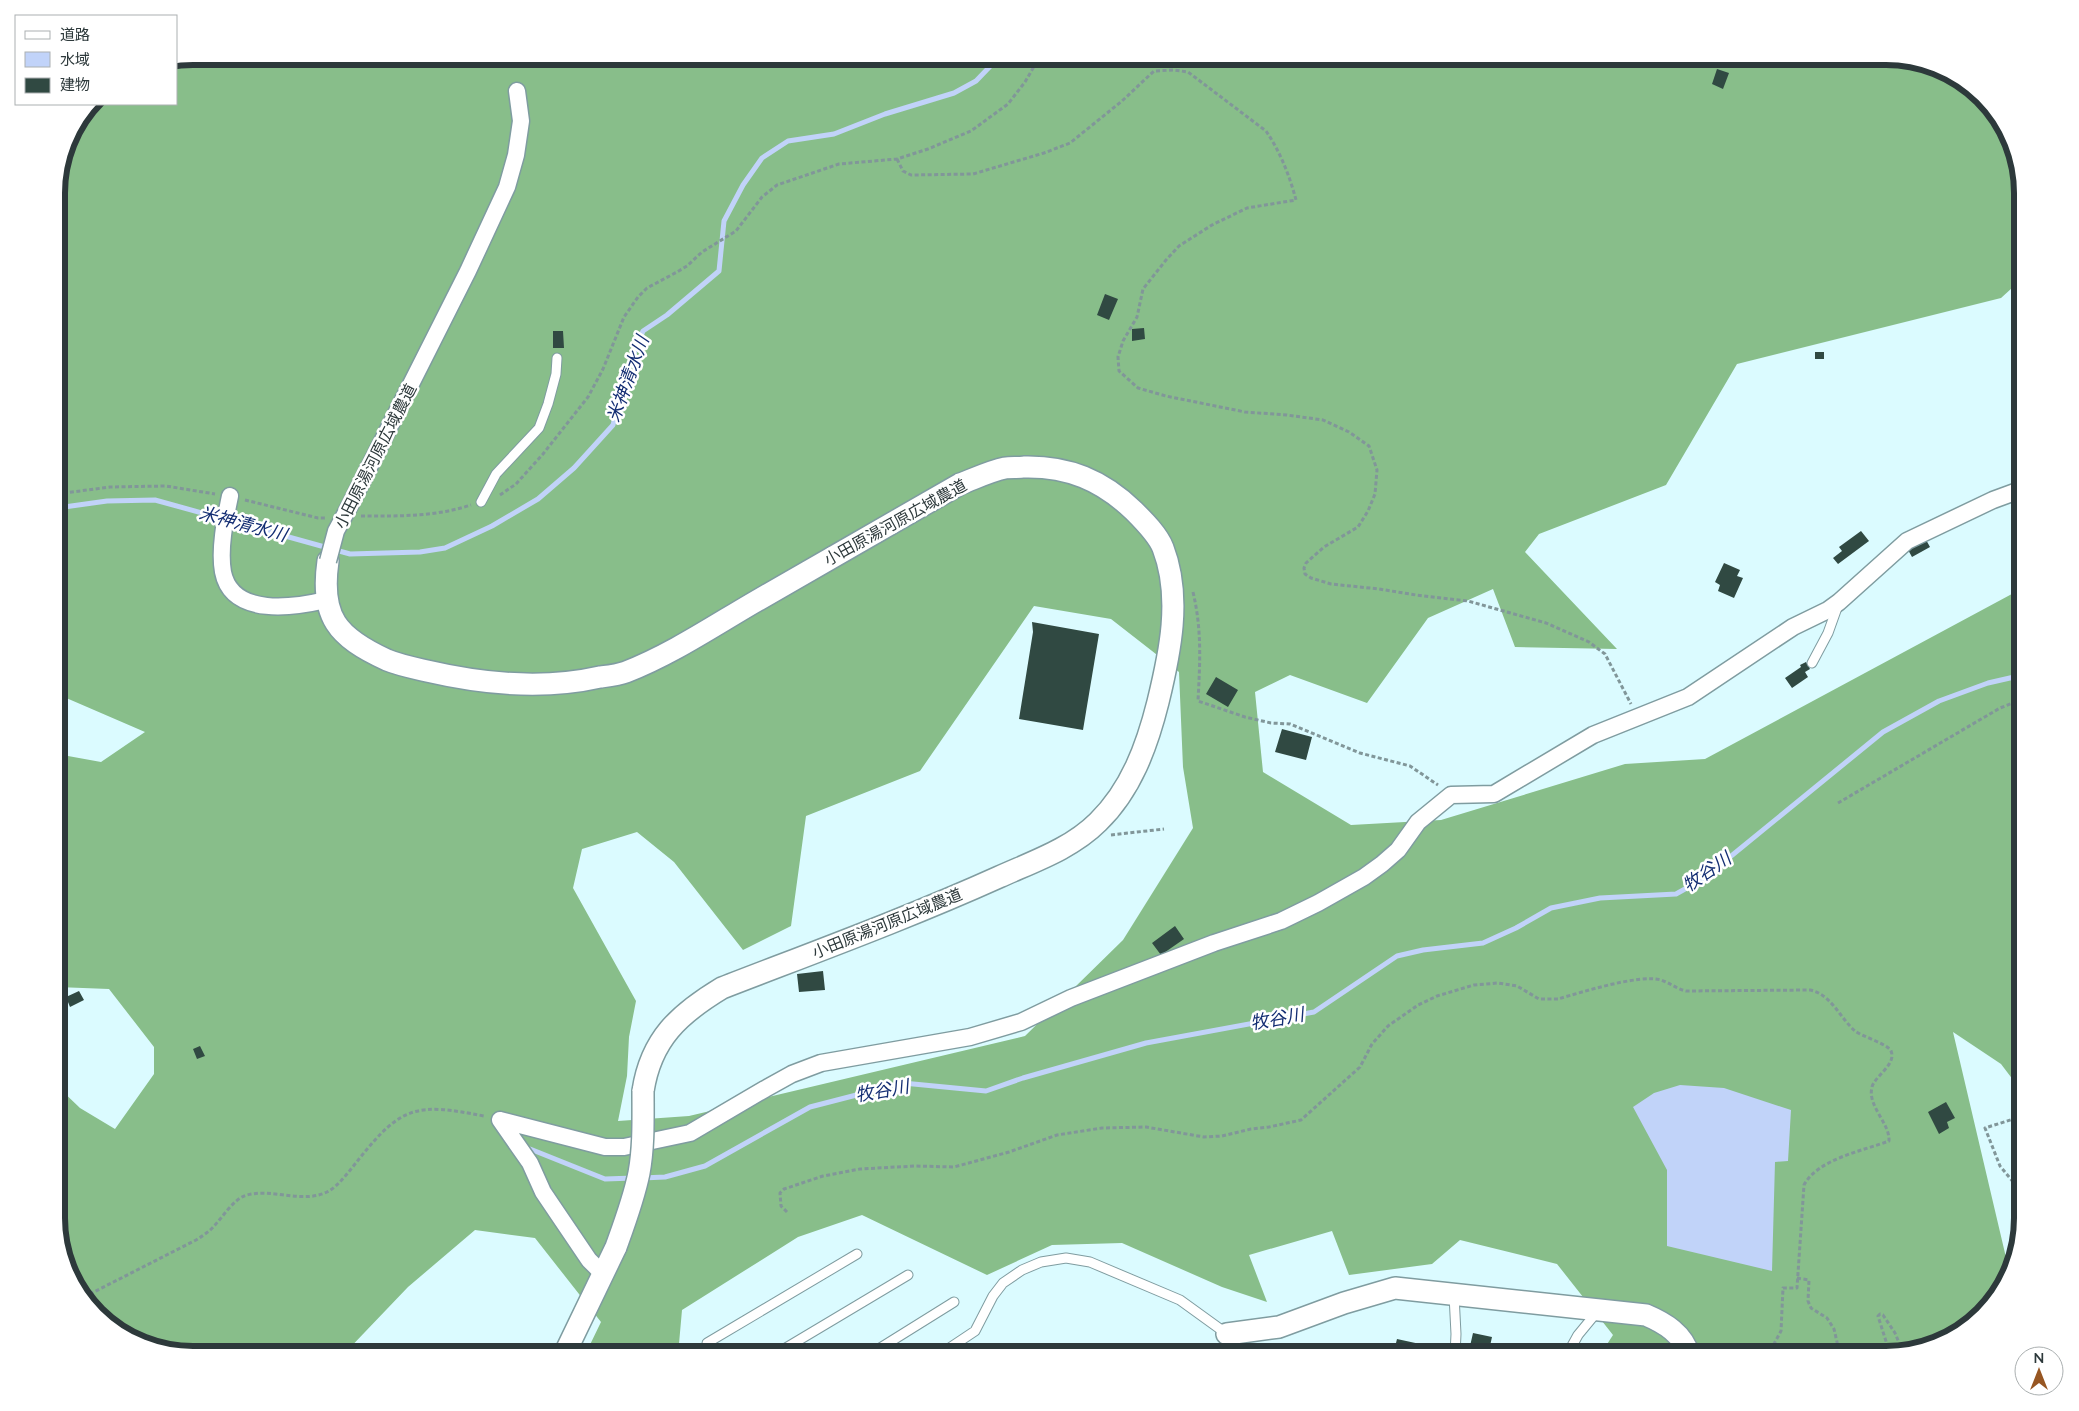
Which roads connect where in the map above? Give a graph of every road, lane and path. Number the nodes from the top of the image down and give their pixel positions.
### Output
1 (1035, 65) edge
2 (517, 91) dead end
3 (897, 159) junction
4 (558, 358) dead end
5 (2014, 492) edge
6 (65, 493) edge
7 (229, 501) junction
8 (481, 502) junction
9 (354, 512) junction
10 (326, 518) dead end
11 (328, 560) joint
12 (1191, 586) dead end
13 (326, 600) junction
14 (1840, 602) junction
15 (1812, 663) dead end
16 (2014, 703) edge
17 (1638, 718) junction
18 (1451, 795) junction
19 (1838, 803) dead end
20 (1091, 828) junction
21 (1164, 829) dead end
22 (2014, 1119) edge
23 (500, 1120) junction
24 (2014, 1183) edge
25 (787, 1212) dead end
26 (857, 1254) dead end
27 (604, 1274) junction
28 (908, 1275) dead end
29 (1797, 1278) junction
30 (1454, 1293) junction
31 (91, 1294) edge
32 (954, 1302) dead end
33 (1598, 1310) junction
34 (1227, 1334) junction
35 (1900, 1345) edge
36 (568, 1346) edge
37 (708, 1346) edge
38 (789, 1346) edge
39 (883, 1346) edge
40 (952, 1346) edge
41 (1230, 1346) edge
42 (1455, 1346) edge
43 (1572, 1346) edge
44 (1684, 1346) edge
45 (1773, 1346) edge
46 (1838, 1346) edge
47 (1887, 1346) edge

1 - 3 path
2 - 9 street, 小田原湯河原広域農道
3 - 8 path
3 - 17 path
4 - 8 lane
5 - 14 street
6 - 7 path
7 - 10 path
7 - 13 street
8 - 9 path
9 - 11 street, 小田原湯河原広域農道, bridge
11 - 13 street, 小田原湯河原広域農道
12 - 18 path
13 - 20 street, 小田原湯河原広域農道
14 - 15 lane
14 - 17 street
16 - 19 path
17 - 18 street
18 - 23 street
20 - 21 path
20 - 27 street, 小田原湯河原広域農道, bridge
22 - 24 path
23 - 27 street
23 - 31 path
25 - 29 path
26 - 37 lane
27 - 36 street, 小田原湯河原広域農道
28 - 38 lane
29 - 45 path
29 - 46 path
30 - 33 street
30 - 34 street
30 - 42 lane
32 - 39 lane
33 - 43 lane
33 - 44 street
34 - 40 lane
34 - 41 lane
35 - 47 path

